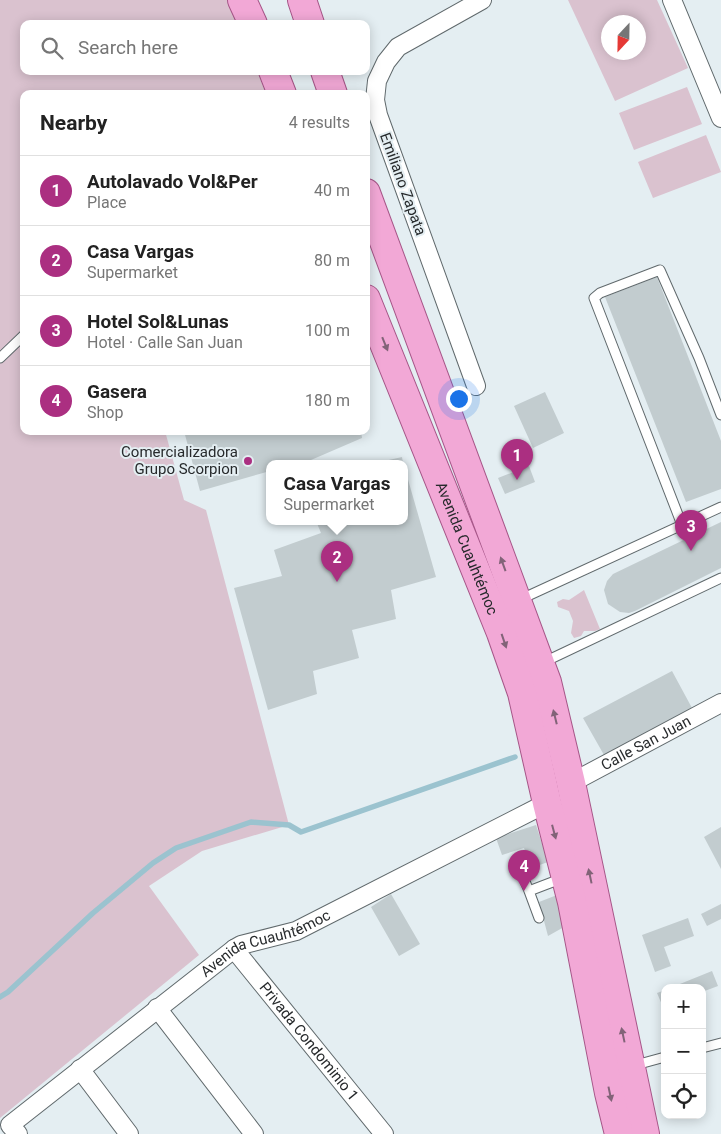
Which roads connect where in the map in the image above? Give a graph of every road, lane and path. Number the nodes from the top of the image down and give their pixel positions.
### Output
1 (242, 0) edge
2 (302, 0) edge
3 (482, 0) edge
4 (672, 0) edge
5 (250, 20) edge
6 (309, 20) edge
7 (275, 75) edge
8 (326, 75) edge
9 (280, 90) edge
10 (332, 90) edge
11 (721, 118) edge
12 (370, 204) edge
13 (370, 309) edge
14 (20, 339) edge
15 (0, 358) edge
16 (476, 386) dead end
17 (721, 415) edge
18 (721, 508) edge
19 (682, 525) junction
20 (721, 578) edge
21 (517, 602) junction
22 (540, 664) junction
23 (721, 703) edge
24 (571, 783) junction
25 (547, 803) junction
26 (517, 862) dead end
27 (566, 877) junction
28 (529, 891) junction
29 (539, 918) dead end
30 (234, 949) junction
31 (157, 1008) junction
32 (721, 1043) edge
33 (706, 1047) edge
34 (661, 1058) edge
35 (630, 1067) junction
36 (80, 1069) junction
37 (14, 1130) edge
38 (129, 1134) edge
39 (254, 1134) edge
40 (384, 1134) edge
41 (619, 1134) edge
42 (645, 1134) edge

1 - 5 main road
2 - 6 main road
3 - 16 street, Emiliano Zapata
4 - 11 street
7 - 9 main road
8 - 10 main road
21 -> 12 main road
13 -> 25 main road, Avenida Cuauhtémoc
14 - 15 lane
17 - 19 lane
18 - 19 lane
19 - 21 lane
20 - 22 lane
21 - 22 main road
24 -> 22 main road
23 - 24 street, Calle San Juan
35 -> 24 main road
25 -> 27 main road, Avenida Cuauhtémoc
25 - 30 street, Avenida Cuauhtémoc
26 - 28 lane
27 - 28 lane
27 -> 41 main road, Avenida Cuauhtémoc
28 - 29 lane
30 - 31 street, Avenida Cuauhtémoc
30 - 40 street, Privada Condominio 1
31 - 36 street, Avenida Cuauhtémoc
31 - 39 street
32 - 33 lane
34 - 35 lane
35 - 42 main road
36 - 37 street, Avenida Cuauhtémoc
36 - 38 street

